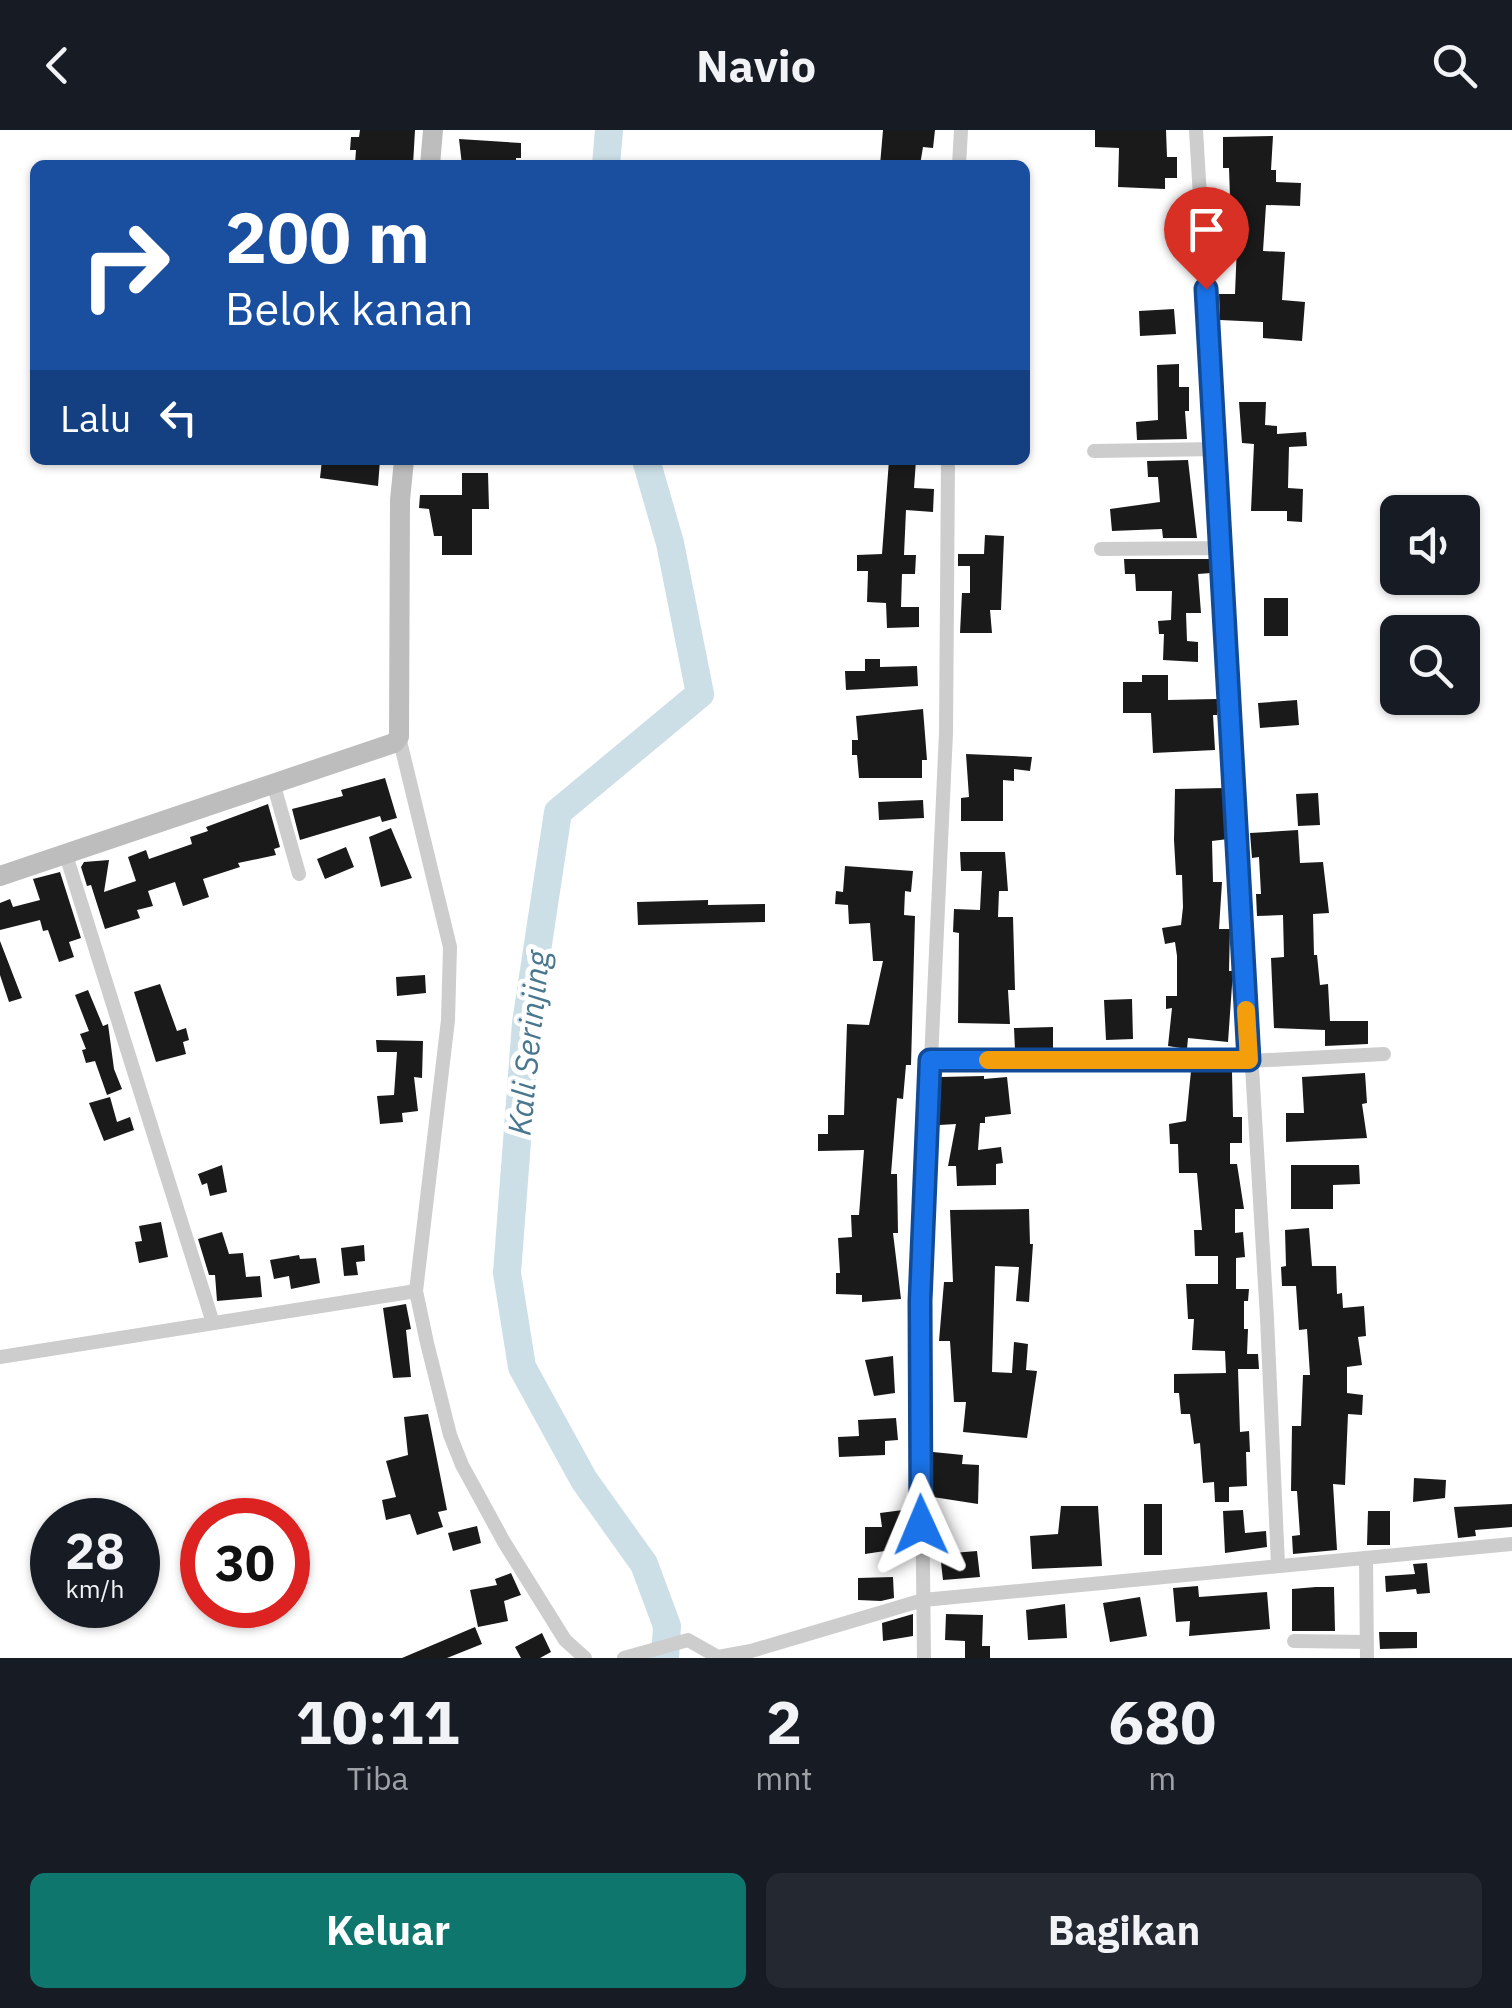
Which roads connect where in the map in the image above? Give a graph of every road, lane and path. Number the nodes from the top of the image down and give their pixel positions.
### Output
1 (434, 130) edge
2 (961, 130) edge
3 (1196, 130) edge
4 (431, 160) edge
5 (960, 160) edge
6 (1217, 449) junction
7 (1094, 451) dead end
8 (404, 465) edge
9 (948, 465) edge
10 (1222, 548) junction
11 (1102, 550) dead end
12 (399, 738) junction
13 (274, 786) junction
14 (66, 855) junction
15 (299, 874) dead end
16 (0, 876) edge
17 (1384, 1054) dead end
18 (930, 1060) junction
19 (1249, 1060) junction
20 (416, 1291) junction
21 (213, 1323) junction
22 (0, 1357) edge
23 (1512, 1544) edge
24 (1366, 1558) junction
25 (1278, 1565) junction
26 (923, 1600) junction
27 (1294, 1641) dead end
28 (1367, 1650) edge
29 (718, 1657) edge
30 (585, 1658) edge
31 (624, 1658) edge
32 (924, 1658) edge

1 - 4 street
2 - 5 street
3 - 6 street
6 - 7 street
6 - 10 street
8 - 12 street
9 - 18 street
10 - 11 street
10 - 19 street
12 - 13 street
12 - 20 street
13 - 14 street
13 - 15 street
14 - 16 street
14 - 21 street
17 - 19 street
18 - 19 street
18 - 26 street
19 - 25 street
20 - 21 street
20 - 30 street
21 - 22 street
23 - 24 street
24 - 25 street
24 - 28 street
25 - 26 street
26 - 29 street
26 - 32 street
27 - 28 street
29 - 31 street

